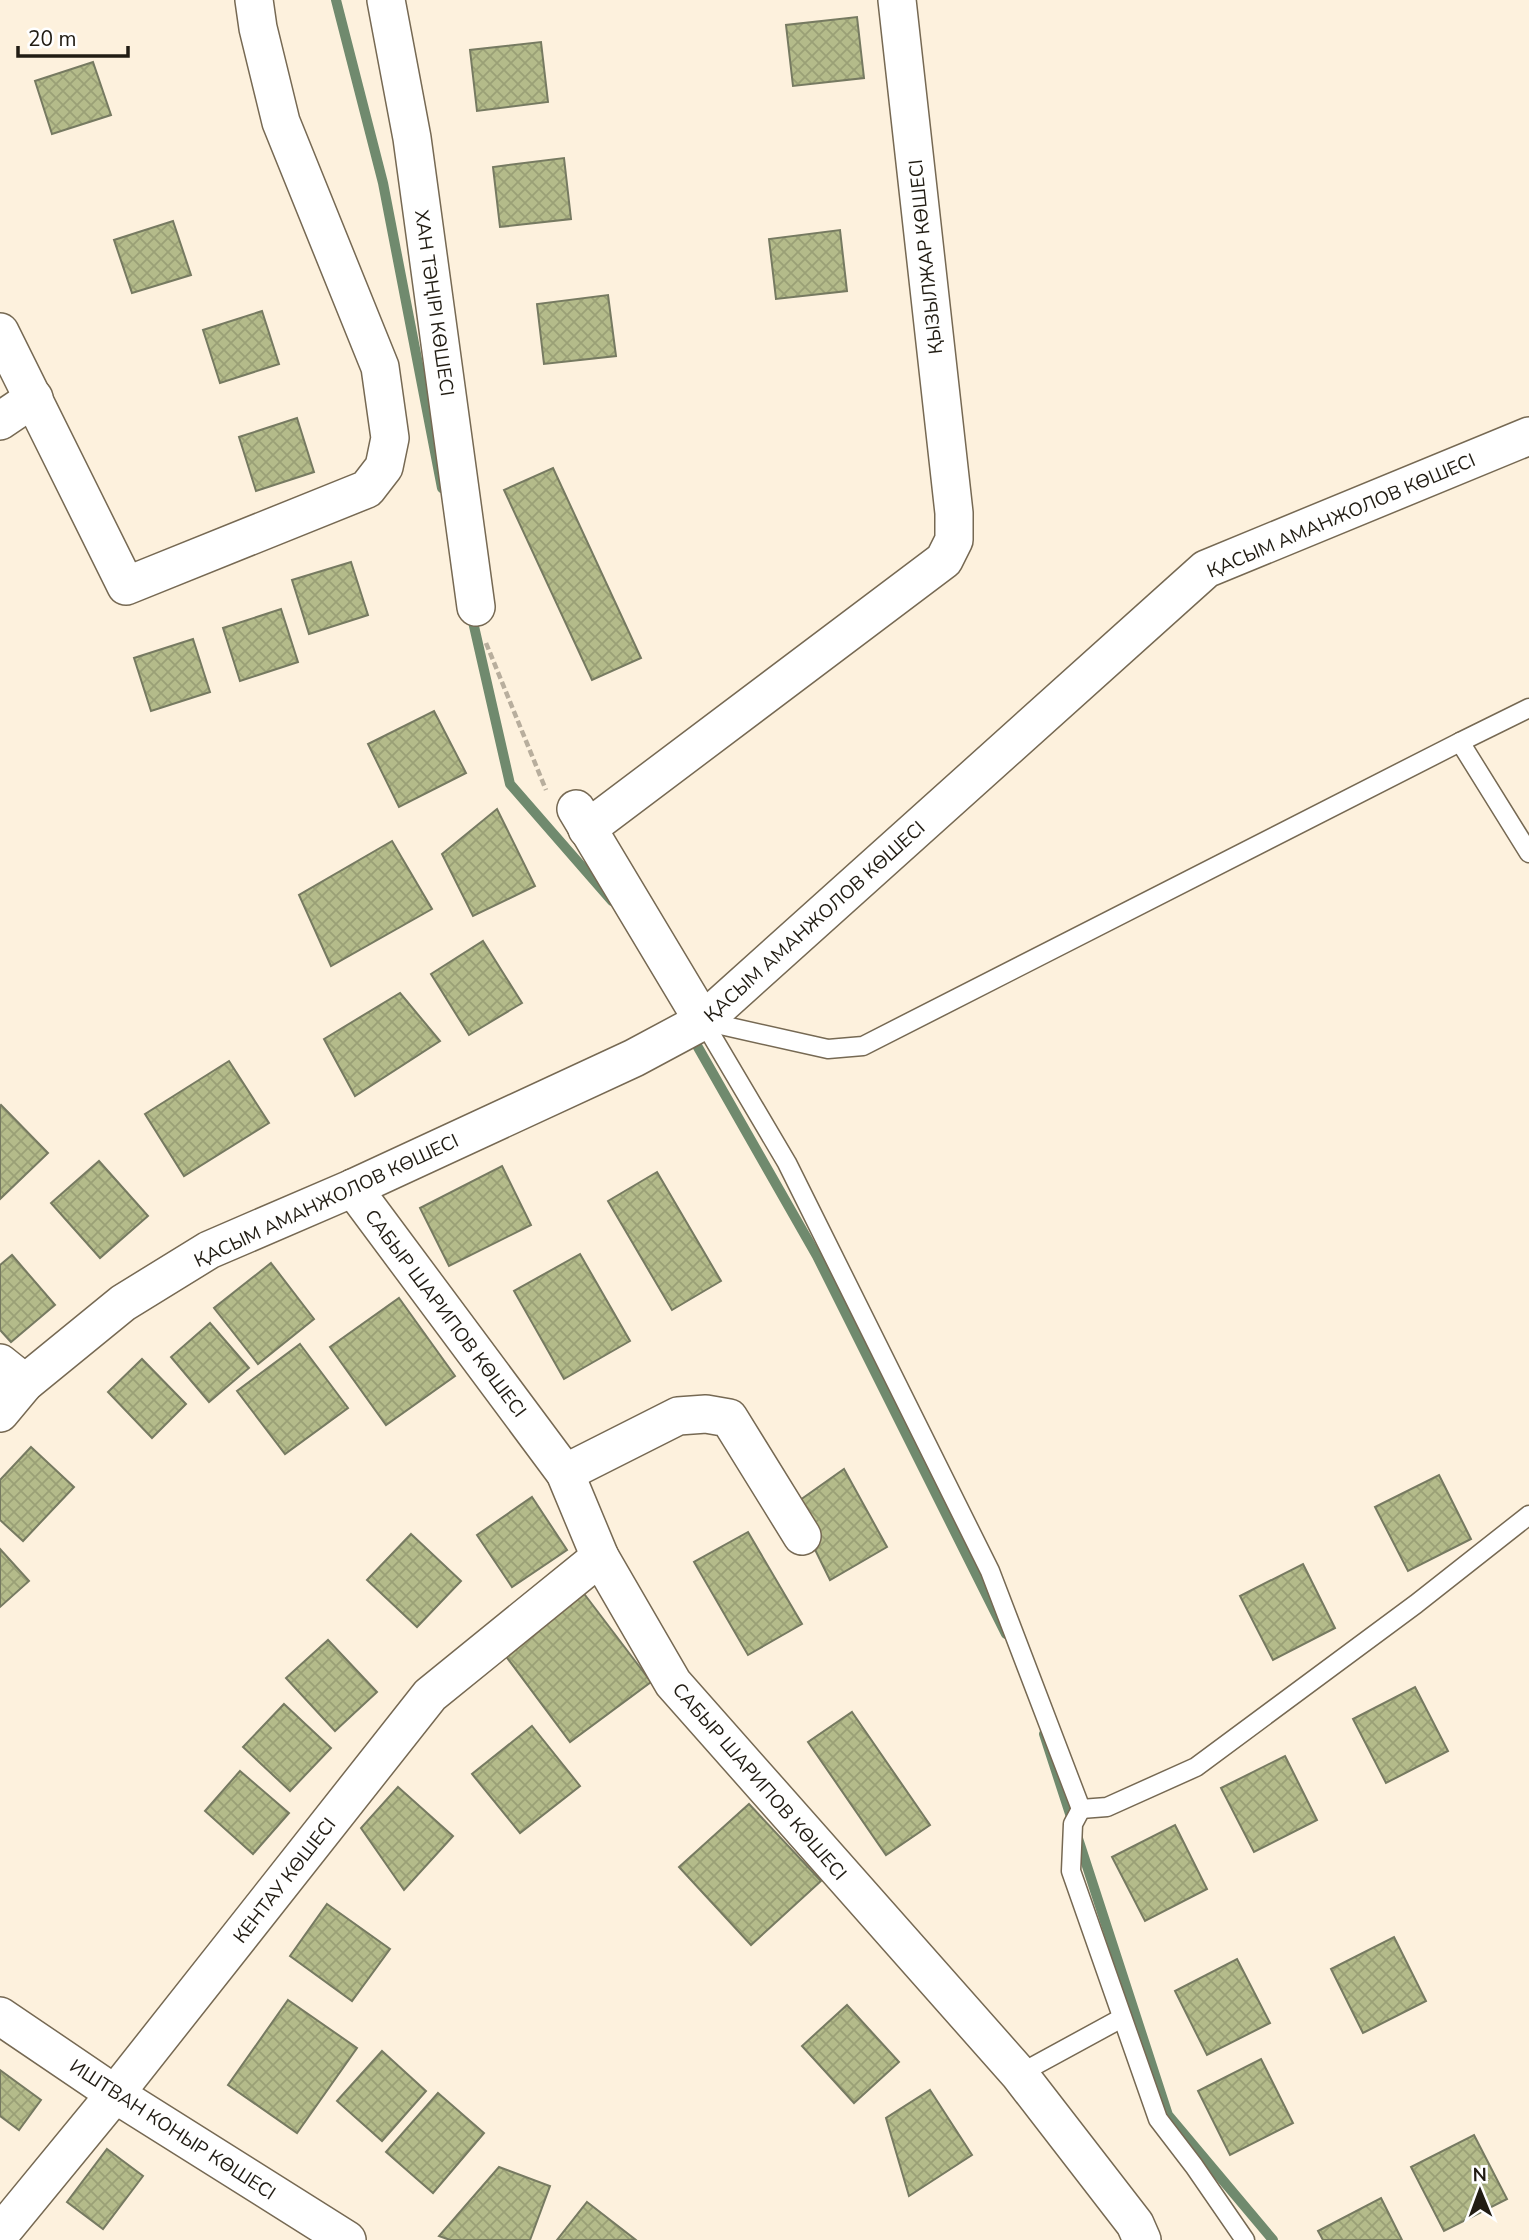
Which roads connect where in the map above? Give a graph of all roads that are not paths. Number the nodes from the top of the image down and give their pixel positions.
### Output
1 (254, 0) edge
2 (386, 0) edge
3 (897, 0) edge
4 (0, 332) edge
5 (34, 398) junction
6 (0, 421) edge
7 (1529, 436) edge
8 (476, 607) road end
9 (1529, 708) edge
10 (1460, 742) junction
11 (1529, 853) edge
12 (697, 1024) junction
13 (353, 1188) junction
14 (12, 1373) edge
15 (0, 1413) edge
16 (565, 1474) junction
17 (1529, 1515) edge
18 (802, 1536) dead end
19 (600, 1557) junction
20 (1082, 1810) junction
21 (0, 2016) edge
22 (1122, 2018) junction
23 (1019, 2074) junction
24 (115, 2094) junction
25 (0, 2234) edge
26 (348, 2240) edge
27 (1142, 2240) edge
28 (1245, 2240) edge

1 - 5 street
2 - 8 street, ХАН ТӘҢІРІ КӨШЕСІ
3 - 12 street, ҚЫЗЫЛЖАР КӨШЕСІ
4 - 5 street
5 - 6 street
7 - 12 street, ҚАСЫМ АМАНЖОЛОВ КӨШЕСІ
9 - 10 lane
10 - 11 lane
10 - 12 lane
12 - 13 street, ҚАСЫМ АМАНЖОЛОВ КӨШЕСІ
12 - 20 lane
13 - 14 street, ҚАСЫМ АМАНЖОЛОВ КӨШЕСІ
13 - 16 street, САБЫР ШАРИПОВ КӨШЕСІ
14 - 15 street, ҚАСЫМ АМАНЖОЛОВ КӨШЕСІ
16 - 18 street
16 - 19 street, САБЫР ШАРИПОВ КӨШЕСІ
17 - 20 lane
19 - 23 street, САБЫР ШАРИПОВ КӨШЕСІ
19 - 24 street, КЕНТАУ КӨШЕСІ
20 - 22 lane
21 - 24 street, ИШТВАН КОНЫР КӨШЕСІ
22 - 23 lane
22 - 28 lane
23 - 27 street, САБЫР ШАРИПОВ КӨШЕСІ
24 - 25 street, КЕНТАУ КӨШЕСІ
24 - 26 street, ИШТВАН КОНЫР КӨШЕСІ

